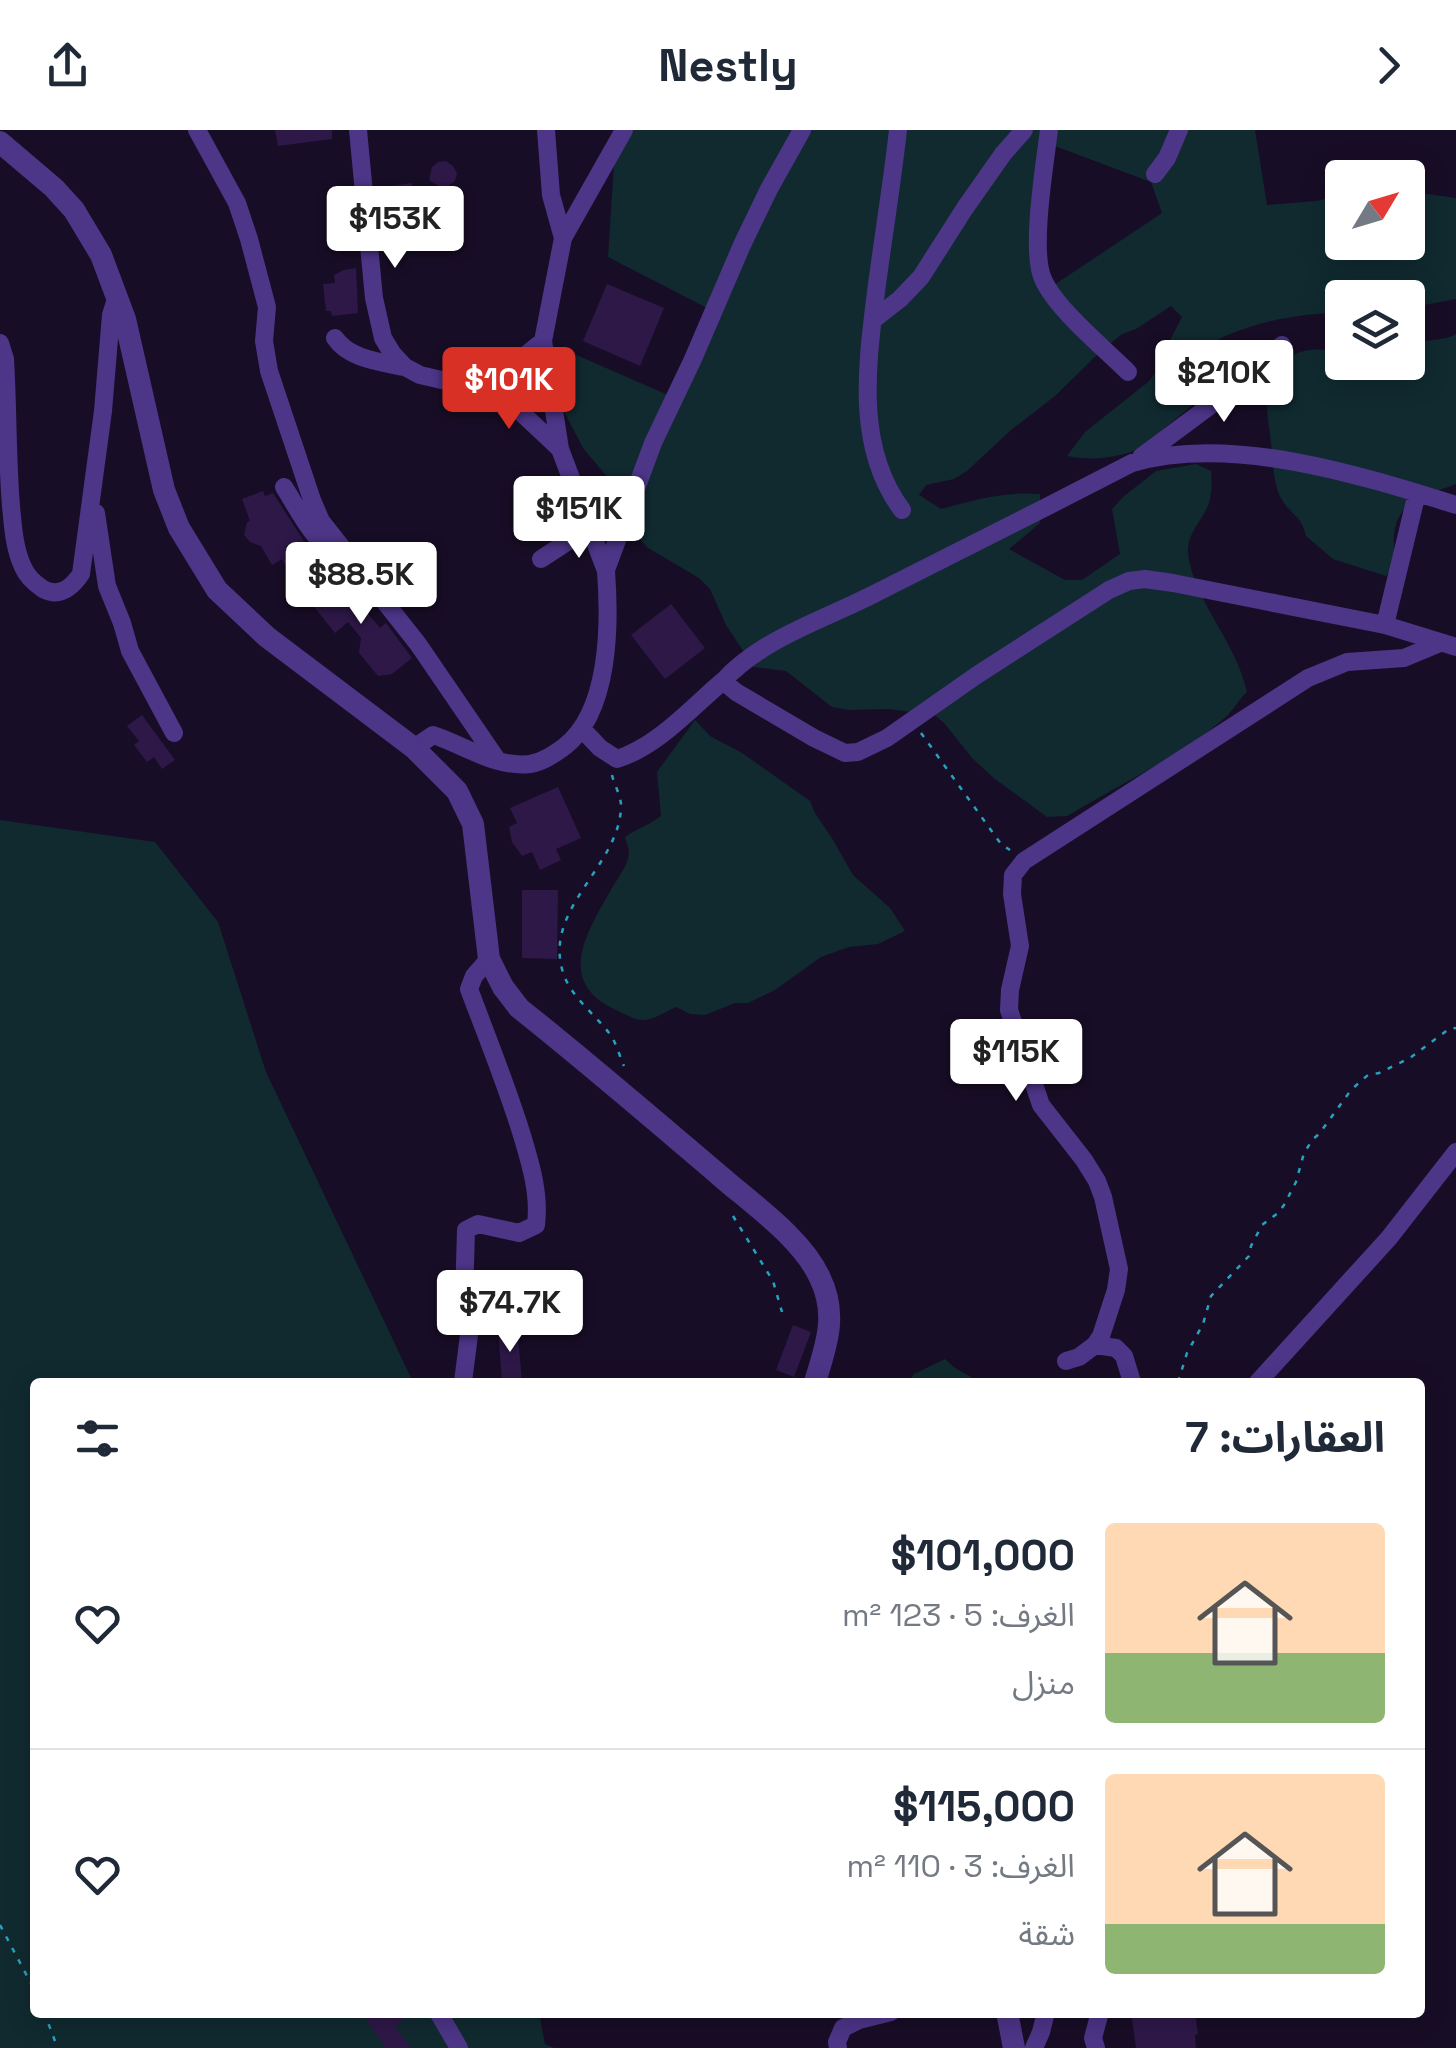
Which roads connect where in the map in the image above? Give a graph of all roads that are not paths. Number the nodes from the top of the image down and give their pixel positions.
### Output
1 (197, 130) edge
2 (358, 130) edge
3 (546, 130) edge
4 (624, 130) edge
5 (802, 130) edge
6 (898, 130) edge
7 (1024, 130) edge
8 (1049, 130) edge
9 (1180, 130) edge
10 (0, 142) edge
11 (1155, 174) dead end
12 (564, 238) junction
13 (117, 296) junction
14 (873, 320) junction
15 (335, 338) dead end
16 (544, 341) junction
17 (0, 343) edge
18 (1282, 345) dead end
19 (405, 366) junction
20 (1128, 372) dead end
21 (476, 388) junction
22 (560, 449) junction
23 (4, 459) edge
24 (1132, 463) junction
25 (284, 487) dead end
26 (93, 488) junction
27 (1417, 493) junction
28 (1456, 505) edge
29 (902, 510) dead end
30 (590, 528) junction
31 (349, 556) junction
32 (541, 559) dead end
33 (606, 571) junction
34 (1385, 625) junction
35 (1448, 645) edge
36 (724, 681) junction
37 (582, 729) junction
38 (174, 733) dead end
39 (414, 748) junction
40 (498, 761) junction
41 (489, 960) junction
42 (1456, 1152) edge
43 (1095, 1346) junction
44 (1066, 1361) dead end
45 (464, 1378) edge
46 (816, 1378) edge
47 (1131, 1378) edge
48 (1262, 1378) edge
49 (442, 2018) edge
50 (867, 2018) edge
51 (1009, 2018) edge
52 (1045, 2018) edge
53 (1098, 2018) edge
54 (459, 2048) edge
55 (838, 2048) edge
56 (1014, 2048) edge
57 (1034, 2048) edge
58 (1096, 2048) edge

1 - 31 street
2 - 19 street
3 - 12 street
4 - 12 street
5 - 33 street
6 - 14 street
7 - 14 street
8 - 20 street
9 - 11 street
10 - 13 street
12 - 16 street
13 - 26 street
13 - 39 street
14 - 29 street
15 - 19 street
16 - 21 street
16 - 22 street
17 - 23 street
18 - 24 street
19 - 21 street
21 - 22 street
22 - 30 street
23 - 26 street
24 - 27 street
24 - 36 street
25 - 31 street
26 - 38 street
27 - 28 street
27 - 34 street
30 - 32 street
30 - 33 street
31 - 40 street
33 - 37 street
34 - 35 street
34 - 36 street
35 - 43 street
36 - 37 street
37 - 40 street
39 - 40 street
39 - 41 street
41 - 45 street
41 - 46 street
42 - 48 street
43 - 44 street
43 - 47 street
49 - 54 street
50 - 55 street
51 - 56 street
52 - 57 street
53 - 58 street

